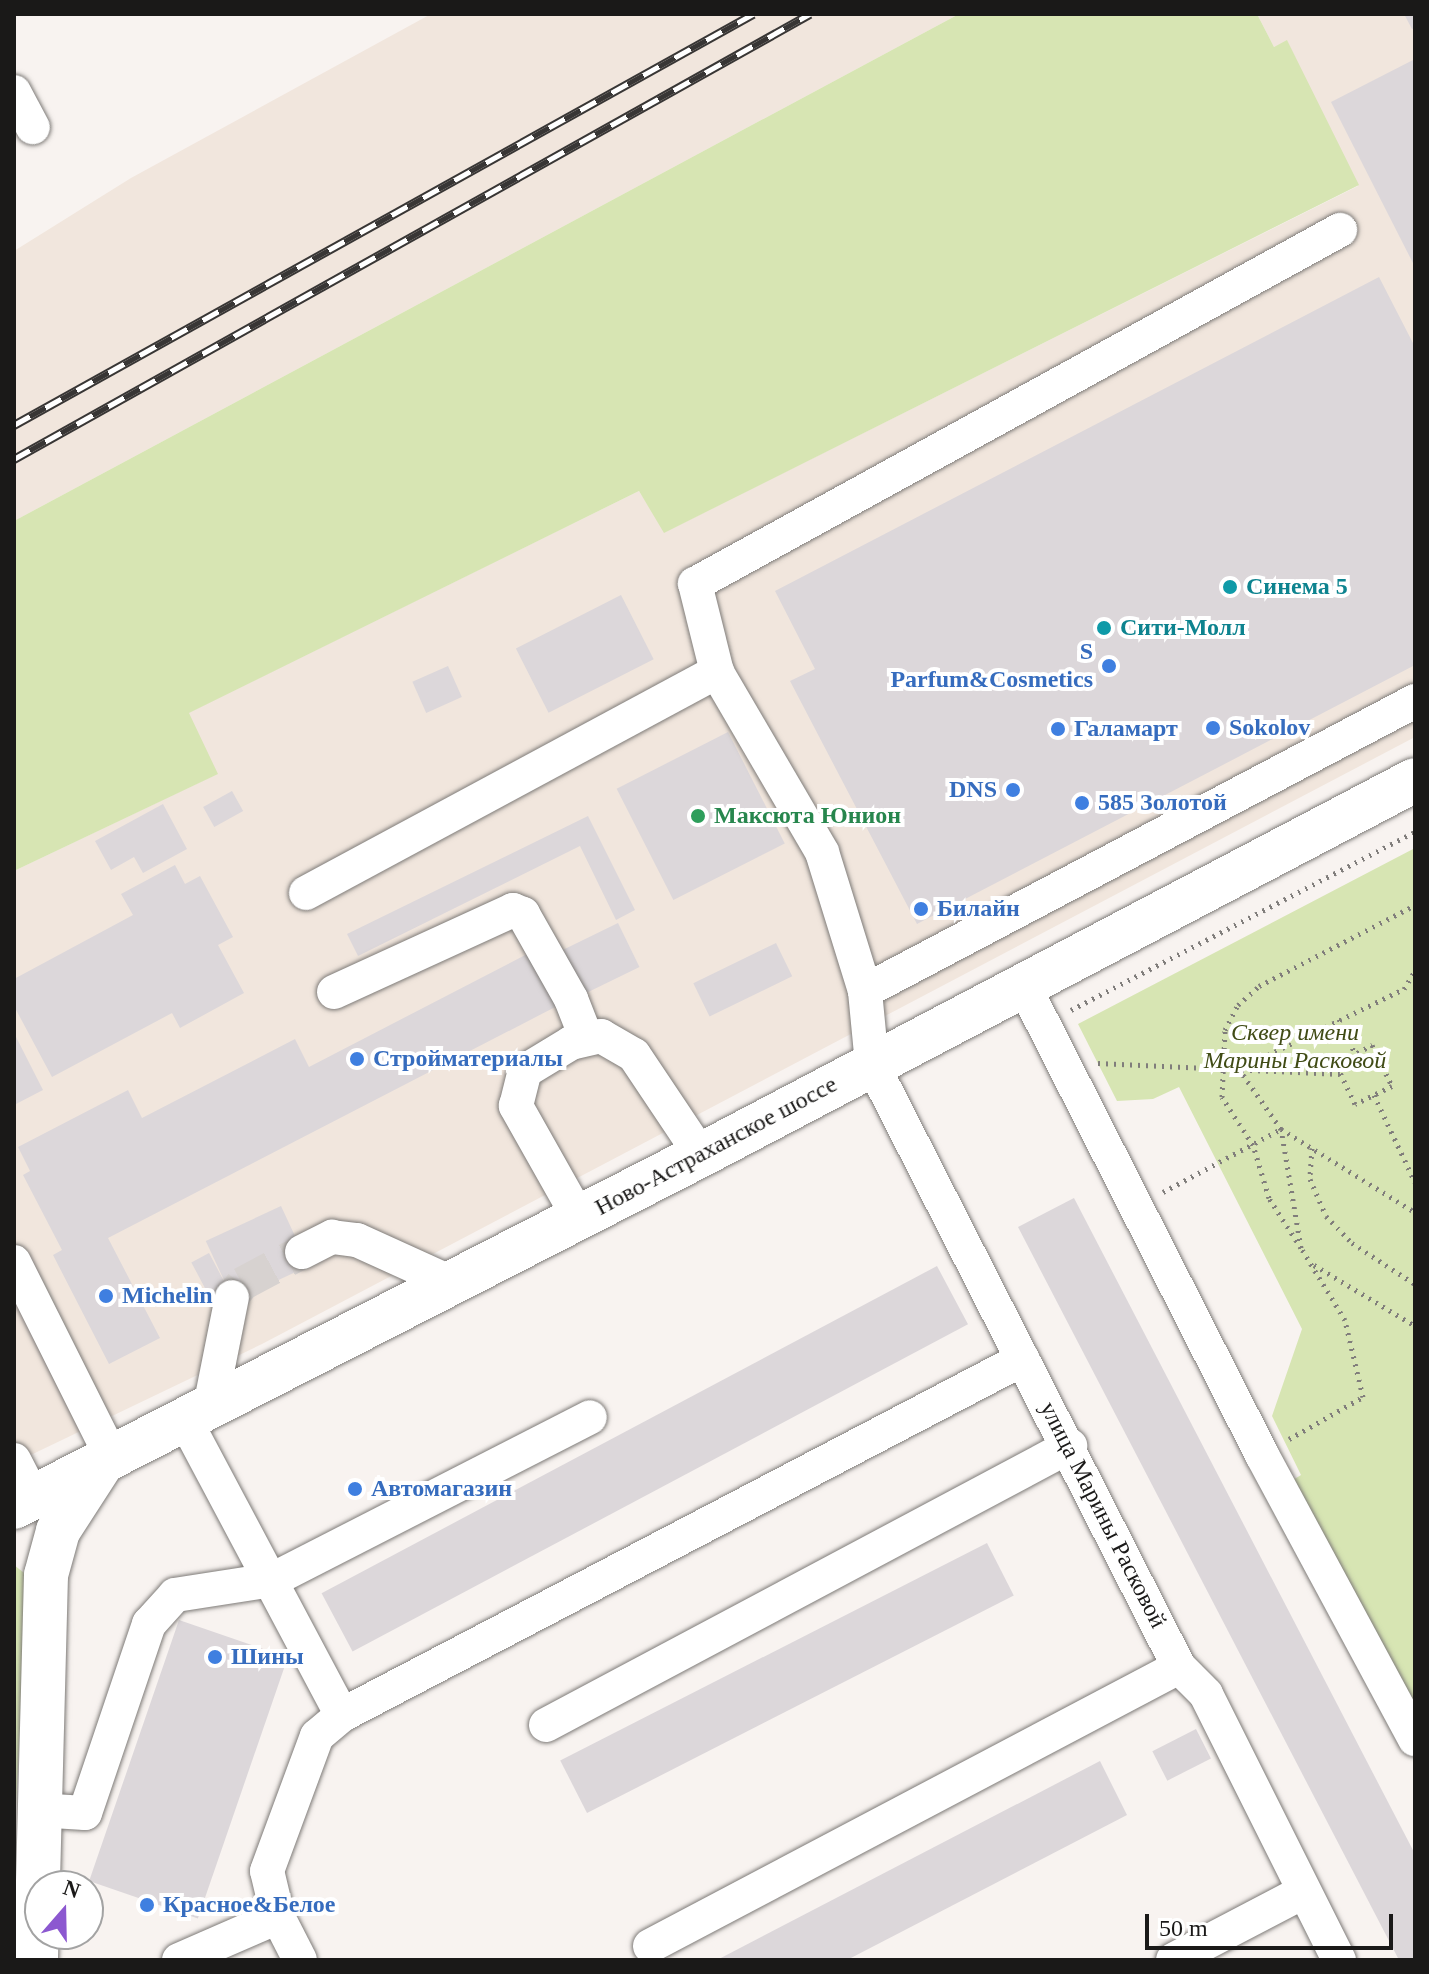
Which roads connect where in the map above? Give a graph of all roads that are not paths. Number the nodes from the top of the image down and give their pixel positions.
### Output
1 (14, 92) edge
2 (33, 127) dead end
3 (1340, 230) dead end
4 (717, 672) junction
5 (1415, 701) edge
6 (1415, 780) edge
7 (306, 893) dead end
8 (1024, 986) junction
9 (865, 991) junction
10 (334, 992) dead end
11 (586, 1037) junction
12 (872, 1064) junction
13 (701, 1155) junction
14 (579, 1218) junction
15 (302, 1252) tunnel mouth
16 (14, 1262) edge
17 (452, 1283) junction
18 (232, 1297) tunnel mouth
19 (1023, 1359) junction
20 (197, 1414) junction
21 (590, 1417) dead end
22 (1070, 1446) junction
23 (107, 1460) junction
24 (20, 1488) edge
25 (14, 1537) edge
26 (46, 1575) junction
27 (272, 1580) junction
28 (1179, 1667) junction
29 (342, 1715) junction
30 (546, 1725) dead end
31 (1415, 1739) edge
32 (37, 1810) junction
33 (1303, 1892) junction
34 (14, 1914) edge
35 (278, 1917) junction
36 (650, 1946) dead end
37 (36, 1959) edge
38 (179, 1960) edge
39 (300, 1960) edge
40 (1173, 1960) edge
41 (1339, 1960) edge

1 - 2 street
3 - 4 street
4 - 7 street
4 - 9 street
5 - 9 street
6 - 8 main road, Ново-Астраханское шоссе
8 - 12 main road, Ново-Астраханское шоссе
8 - 31 street
9 - 12 street
10 - 11 street
11 - 13 street
11 - 14 street
12 - 13 main road, Ново-Астраханское шоссе
12 - 19 street, улица Марины Расковой
13 - 14 main road, Ново-Астраханское шоссе
14 - 17 main road, Ново-Астраханское шоссе
15 - 17 street
16 - 23 street
17 - 20 main road, Ново-Астраханское шоссе
18 - 20 street
19 - 22 street, улица Марины Расковой
19 - 29 street
20 - 23 main road, Ново-Астраханское шоссе
20 - 27 street
21 - 27 street
22 - 28 street, улица Марины Расковой
22 - 30 street
23 - 24 main road, Ново-Астраханское шоссе
23 - 26 main road
25 - 26 main road
26 - 32 main road
27 - 29 street
27 - 32 street
28 - 33 street, улица Марины Расковой
28 - 36 street
29 - 35 street
32 - 37 main road
33 - 40 street
33 - 41 street, улица Марины Расковой
34 - 37 main road
35 - 38 street
35 - 39 street

